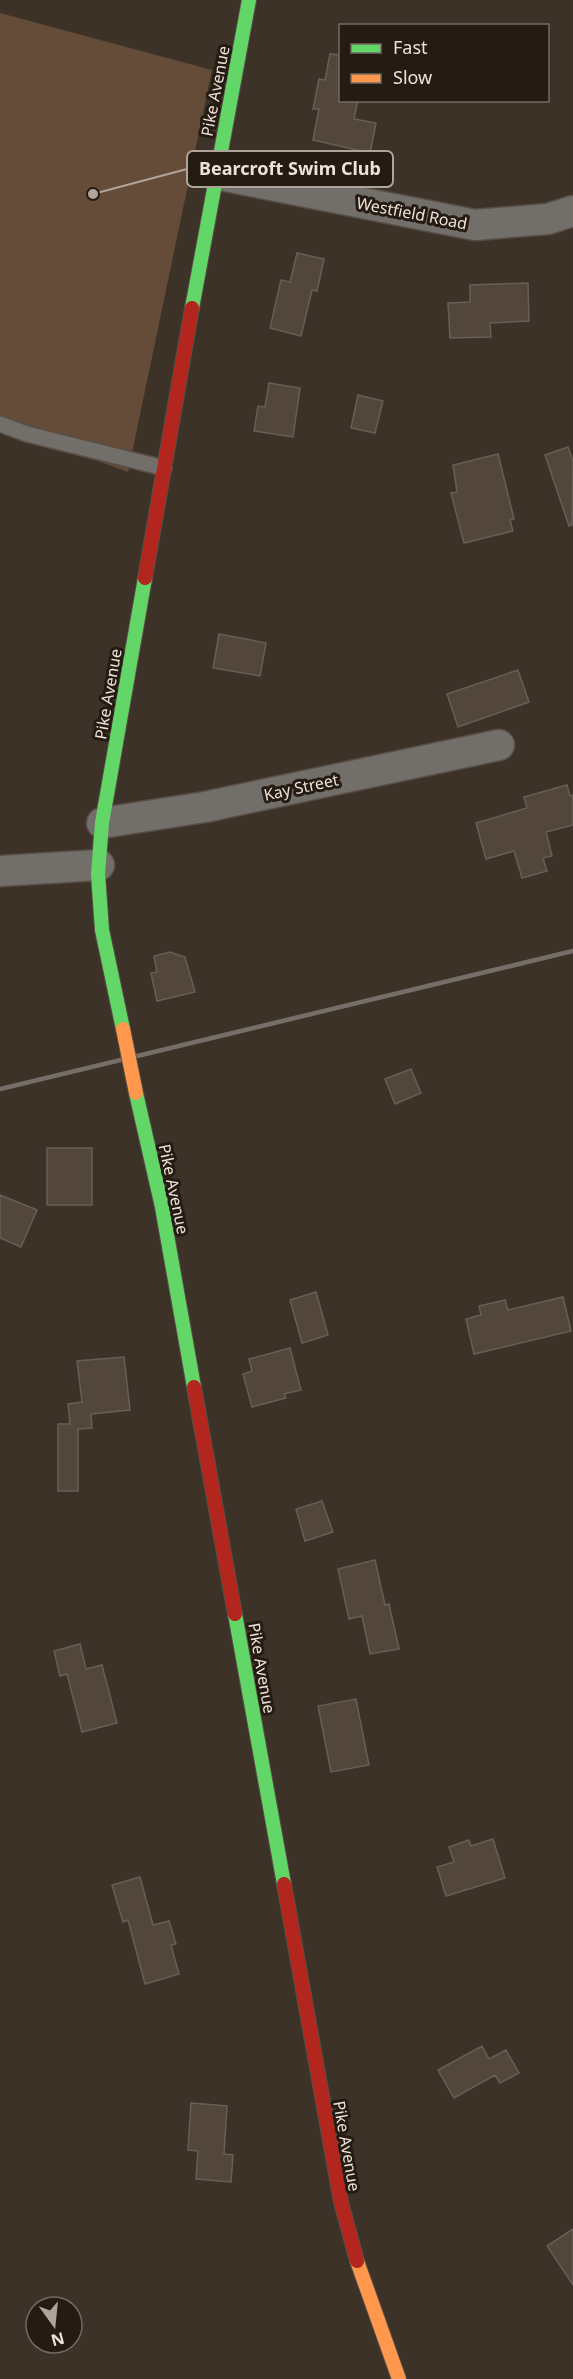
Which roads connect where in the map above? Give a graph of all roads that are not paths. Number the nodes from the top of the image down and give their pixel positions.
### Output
1 (249, 0) edge
2 (215, 174) junction
3 (573, 211) edge
4 (0, 424) edge
5 (164, 468) junction
6 (499, 746) dead end
7 (102, 823) junction
8 (99, 865) junction
9 (0, 871) edge
10 (399, 2379) edge

1 - 2 street, Pike Avenue
2 - 3 street, Westfield Road
2 - 5 street, Pike Avenue
4 - 5 lane
5 - 7 street, Pike Avenue
6 - 7 street, Kay Street
7 - 8 street, Pike Avenue
8 - 9 street
8 - 10 street, Pike Avenue, bridge

